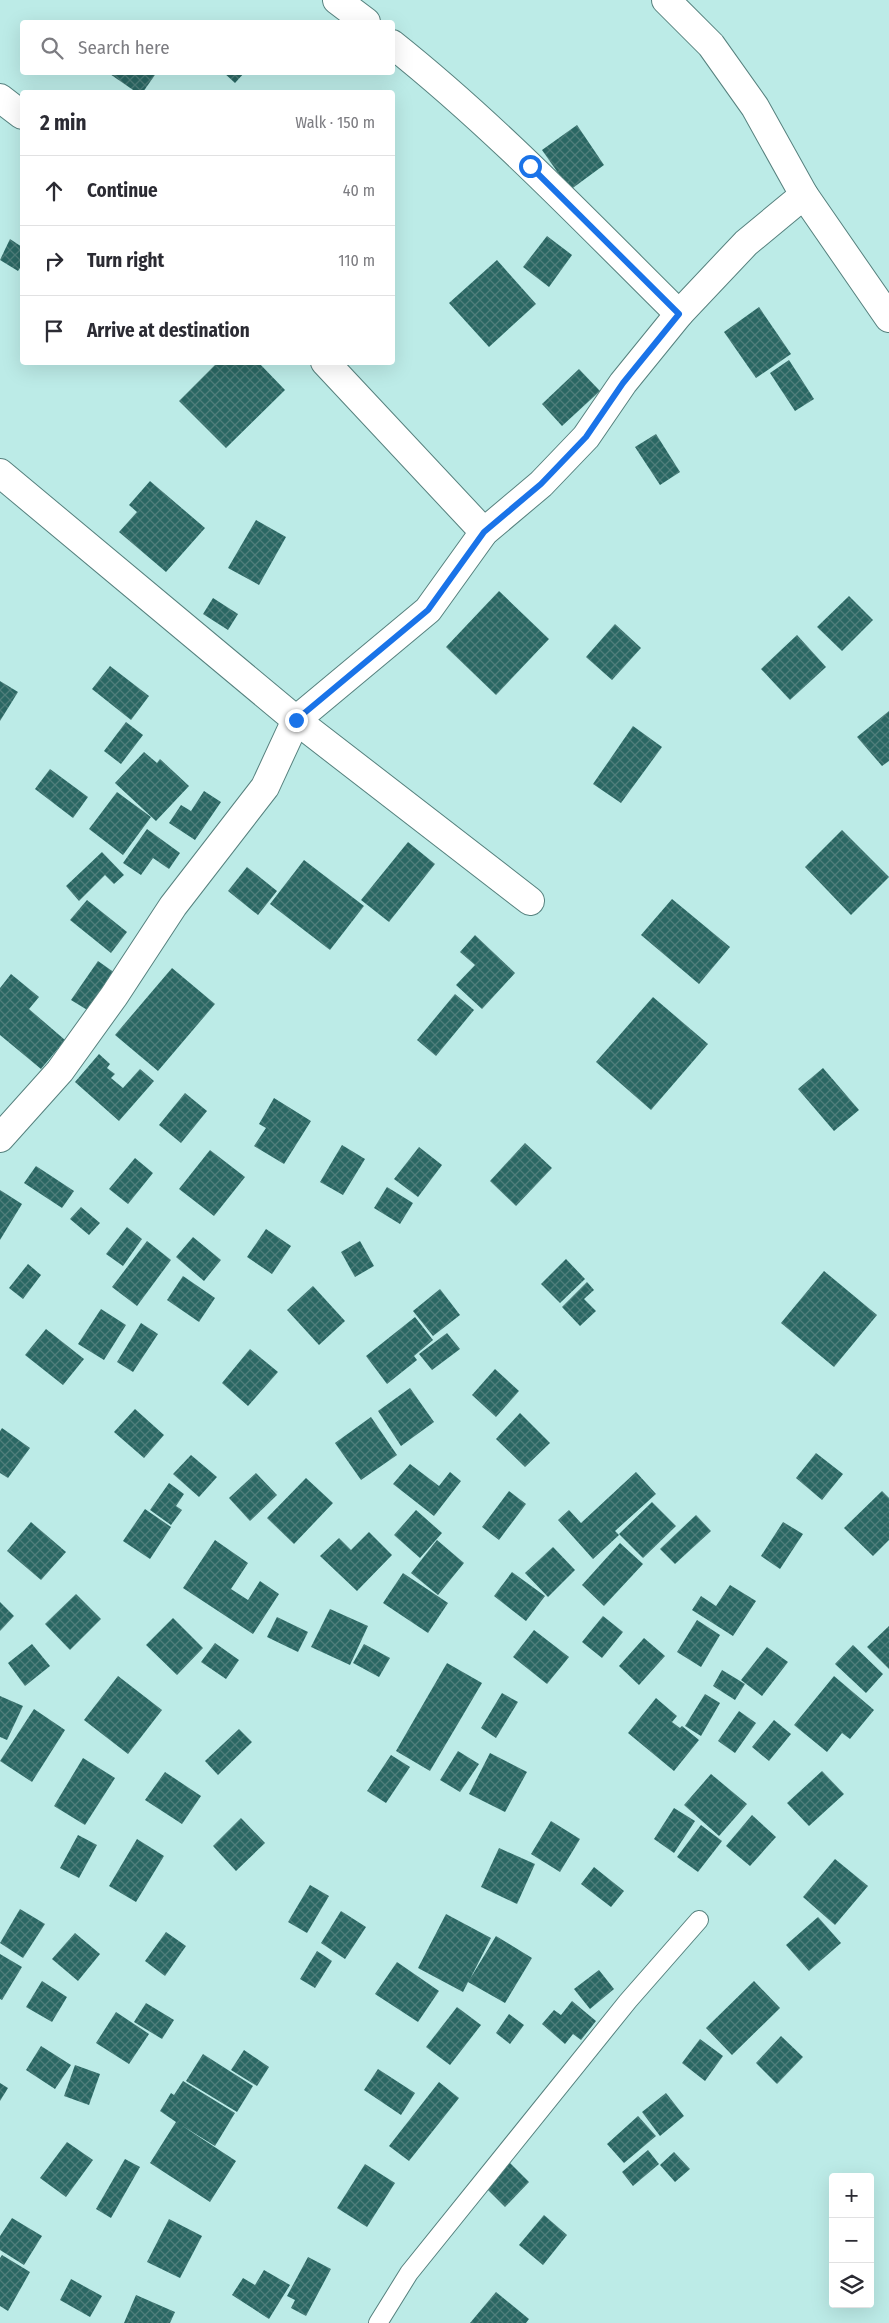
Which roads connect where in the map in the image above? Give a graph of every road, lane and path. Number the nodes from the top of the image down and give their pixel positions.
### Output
1 (337, 0) edge
2 (666, 0) edge
3 (363, 20) edge
4 (395, 46) edge
5 (0, 98) edge
6 (20, 113) edge
7 (804, 195) junction
8 (679, 314) junction
9 (889, 318) edge
10 (328, 365) edge
11 (0, 473) edge
12 (484, 532) junction
13 (296, 720) junction
14 (530, 901) dead end
15 (0, 1138) edge
16 (699, 1920) dead end
17 (378, 2323) edge

1 - 3 street
2 - 7 street
4 - 8 street
5 - 6 street
7 - 8 street
7 - 9 street
8 - 12 street
10 - 12 street
11 - 13 street
12 - 13 street
13 - 14 street
13 - 15 street
16 - 17 lane

